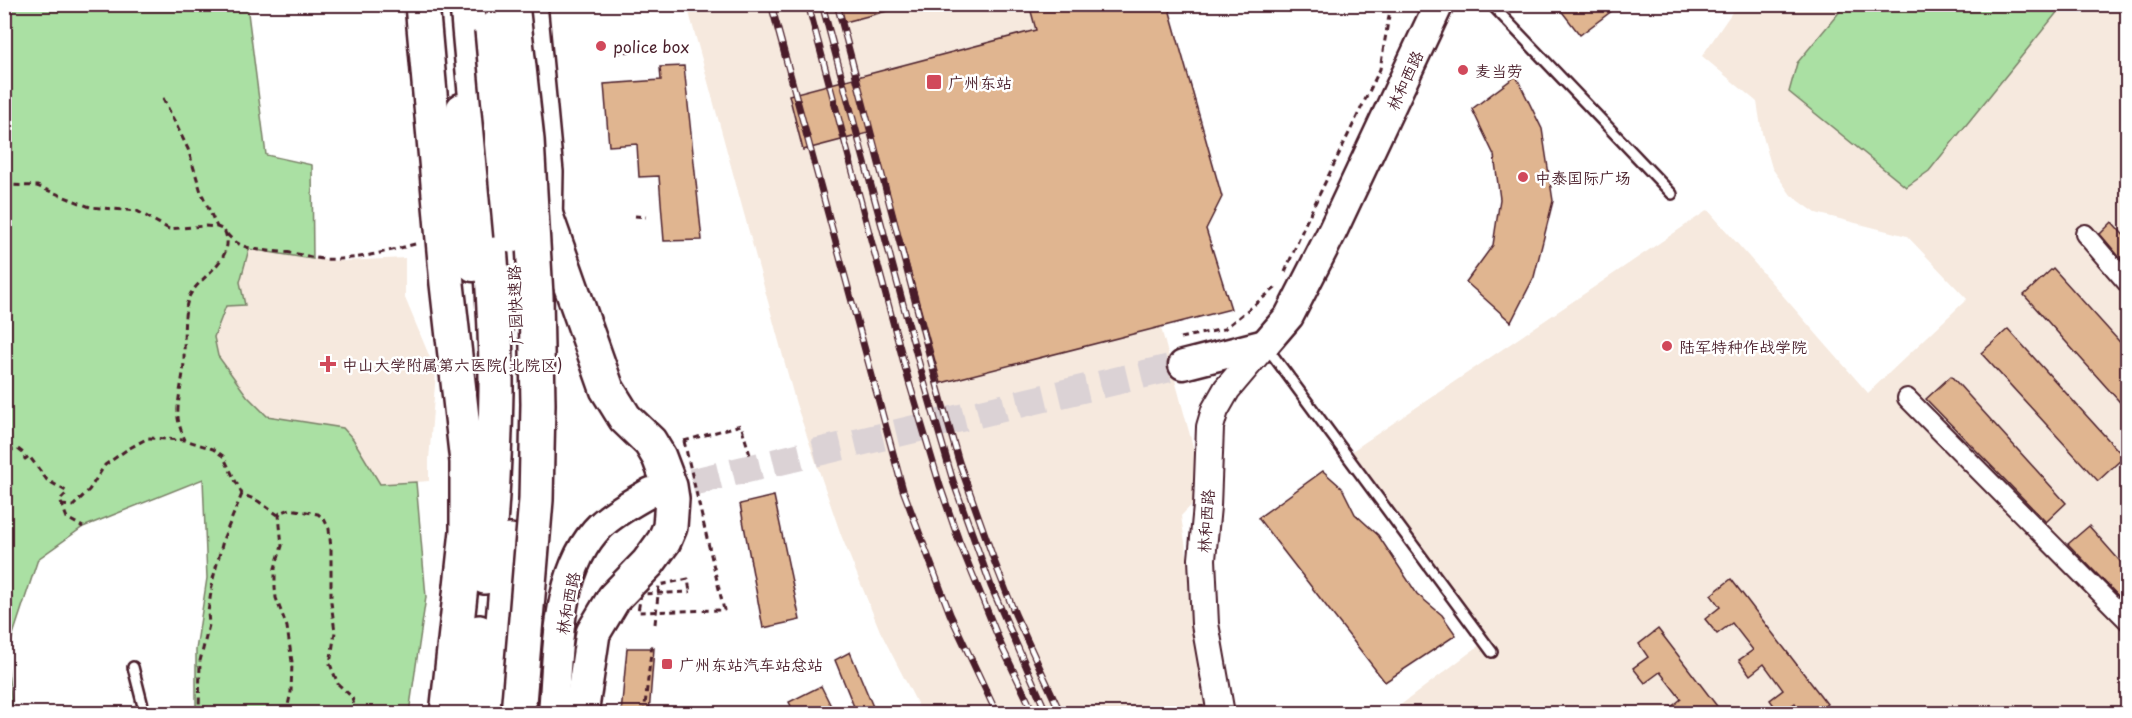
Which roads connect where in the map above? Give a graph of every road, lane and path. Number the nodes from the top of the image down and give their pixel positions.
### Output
1 (422, 4) edge
2 (453, 4) edge
3 (467, 4) edge
4 (489, 4) edge
5 (512, 4) edge
6 (530, 4) edge
7 (1391, 4) edge
8 (1420, 4) edge
9 (1439, 4) edge
10 (1491, 4) edge
11 (632, 51) dead end
12 (615, 53) dead end
13 (164, 98) dead end
14 (4, 185) edge
15 (1672, 194) dead end
16 (545, 213) junction
17 (635, 216) dead end
18 (646, 217) dead end
19 (217, 227) junction
20 (224, 230) junction
21 (2085, 234) dead end
22 (423, 240) dead end
23 (474, 267) joint
24 (1284, 274) dead end
25 (1280, 284) dead end
26 (2127, 284) edge
27 (1264, 344) junction
28 (1181, 352) joint
29 (1907, 398) dead end
30 (4, 433) edge
31 (5, 439) edge
32 (185, 440) junction
33 (750, 455) dead end
34 (480, 479) junction
35 (651, 492) tunnel mouth
36 (242, 494) junction
37 (61, 506) junction
38 (279, 516) junction
39 (83, 527) dead end
40 (2127, 621) edge
41 (655, 624) dead end
42 (593, 633) junction
43 (652, 644) dead end
44 (1492, 652) dead end
45 (133, 667) dead end
46 (145, 714) edge
47 (200, 714) edge
48 (286, 714) edge
49 (356, 714) edge
50 (447, 714) edge
51 (471, 714) edge
52 (495, 714) edge
53 (505, 714) edge
54 (518, 714) edge
55 (553, 714) edge
56 (581, 714) edge
57 (588, 714) edge
58 (644, 714) edge
59 (1221, 714) edge

1 - 34 highway
2 - 23 main road
3 - 34 highway
4 - 52 highway, 广园快速路, bridge
5 - 54 highway, 广园快速路, bridge
6 - 16 highway
7 - 24 path
8 - 27 main road, 林和西路
9 - 27 main road, 林和西路
10 - 15 lane
11 - 12 path
13 - 19 path
14 - 19 path
16 - 42 highway
16 - 53 highway
17 - 18 path
19 - 20 path
20 - 22 path
20 - 32 path
21 - 26 street
23 - 34 highway
25 - 28 path
27 - 28 main road
27 - 44 lane
27 - 59 main road, 林和西路
29 - 40 street
30 - 31 path
31 - 37 path
32 - 36 path
32 - 37 path
33 - 41 path, bridge
34 - 50 highway
34 - 51 highway
35 - 55 main road, 林和西路
36 - 38 path
36 - 47 path
37 - 39 path
38 - 48 path
38 - 49 path
42 - 56 highway
42 - 57 highway
43 - 58 path
45 - 46 lane

